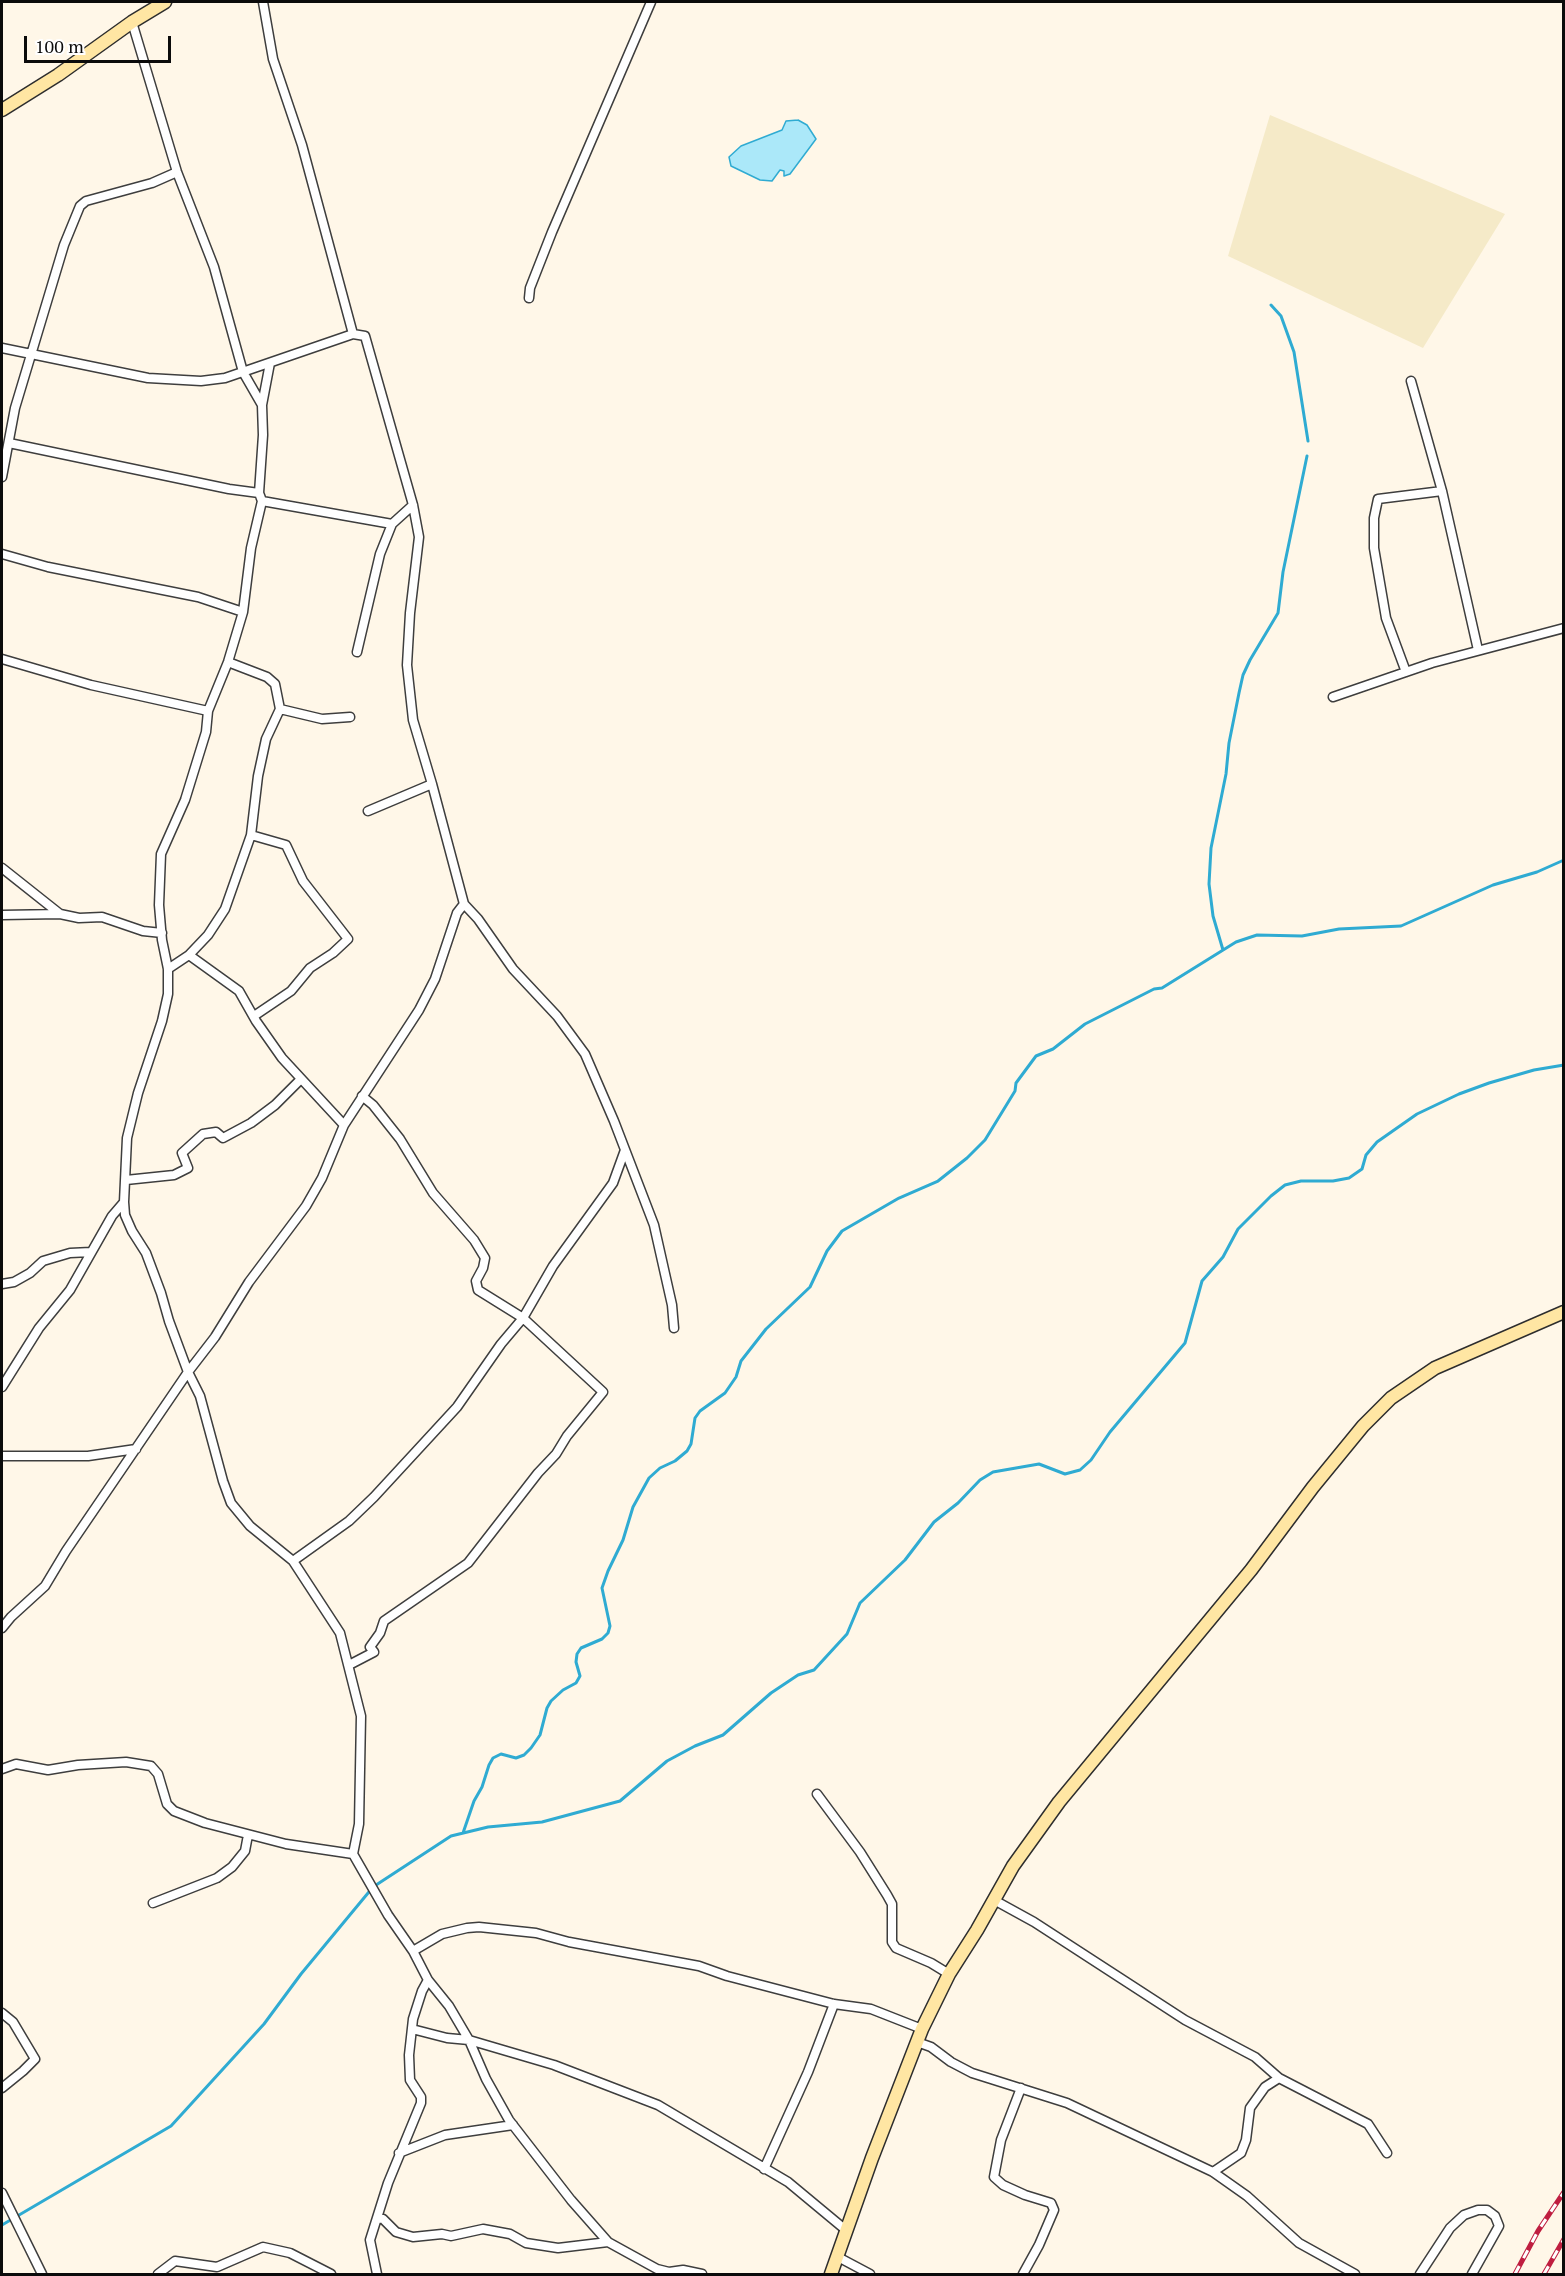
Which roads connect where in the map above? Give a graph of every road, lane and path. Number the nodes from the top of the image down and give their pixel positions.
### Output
1 (165, 2) edge
2 (263, 2) edge
3 (651, 2) edge
4 (132, 22) junction
5 (2, 110) edge
6 (177, 172) junction
7 (529, 298) dead end
8 (353, 334) junction
9 (2, 348) edge
10 (32, 354) junction
11 (270, 363) junction
12 (243, 372) junction
13 (1411, 381) dead end
14 (262, 405) junction
15 (9, 443) junction
16 (2, 477) edge
17 (1442, 491) junction
18 (260, 497) junction
19 (413, 505) junction
20 (392, 524) junction
21 (2, 554) edge
22 (243, 612) junction
23 (1563, 628) edge
24 (1478, 650) junction
25 (357, 652) dead end
26 (2, 659) edge
27 (228, 662) junction
28 (1406, 672) junction
29 (1333, 697) dead end
30 (280, 709) junction
31 (208, 711) junction
32 (350, 717) dead end
33 (432, 784) junction
34 (368, 811) dead end
35 (251, 835) junction
36 (2, 867) edge
37 (464, 904) junction
38 (60, 914) junction
39 (2, 915) edge
40 (162, 933) junction
41 (189, 955) junction
42 (168, 969) junction
43 (254, 1016) junction
44 (301, 1079) junction
45 (362, 1096) junction
46 (344, 1125) junction
47 (626, 1150) junction
48 (126, 1180) junction
49 (124, 1202) junction
50 (91, 1252) junction
51 (2, 1284) edge
52 (1563, 1312) edge
53 (523, 1318) junction
54 (674, 1329) dead end
55 (188, 1372) junction
56 (2, 1388) edge
57 (136, 1449) junction
58 (2, 1456) edge
59 (293, 1561) junction
60 (2, 1628) edge
61 (349, 1665) junction
62 (2, 1769) edge
63 (817, 1794) dead end
64 (248, 1834) junction
65 (352, 1854) junction
66 (994, 1900) junction
67 (153, 1904) dead end
68 (413, 1950) junction
69 (949, 1974) junction
70 (428, 1980) junction
71 (834, 2004) junction
72 (2, 2013) edge
73 (412, 2029) junction
74 (922, 2029) junction
75 (469, 2040) junction
76 (917, 2042) junction
77 (1280, 2078) junction
78 (2, 2088) edge
79 (1021, 2088) junction
80 (513, 2125) junction
81 (399, 2153) junction
82 (1388, 2153) dead end
83 (764, 2169) junction
84 (1213, 2172) junction
85 (2, 2193) edge
86 (377, 2218) junction
87 (847, 2231) junction
88 (608, 2242) junction
89 (838, 2257) junction
90 (42, 2274) edge
91 (158, 2274) edge
92 (331, 2274) edge
93 (377, 2274) edge
94 (702, 2274) edge
95 (831, 2274) edge
96 (870, 2274) edge
97 (1023, 2274) edge
98 (1354, 2274) edge
99 (1420, 2274) edge
100 (1472, 2274) edge

1 - 4 street
2 - 8 street
3 - 7 street
4 - 5 street
4 - 6 street
6 - 10 street
6 - 12 street
8 - 11 street
8 - 19 street
9 - 10 street
10 - 12 street
10 - 15 street
11 - 12 street
11 - 14 street
12 - 14 street
13 - 17 street
14 - 18 street
15 - 16 street
15 - 18 street
17 - 24 street
17 - 28 street
18 - 20 street
18 - 22 street
19 - 20 street
19 - 33 street
20 - 25 street
21 - 22 street
22 - 27 street
23 - 24 street
24 - 28 street
26 - 31 street
27 - 30 street
27 - 31 street
28 - 29 street
30 - 32 street
30 - 35 street
31 - 40 street
33 - 34 street
33 - 37 street
35 - 41 street
35 - 43 street
36 - 38 street
37 - 45 street
37 - 47 street
38 - 39 street
38 - 40 street
40 - 42 street
41 - 42 street
41 - 43 street
42 - 48 street
43 - 44 street
44 - 46 street
44 - 48 street
45 - 46 street
45 - 53 street
46 - 55 street
47 - 53 street
47 - 54 street
48 - 49 street
49 - 50 street
49 - 55 street
50 - 51 street
50 - 56 street
52 - 66 street
53 - 59 street
53 - 61 street
55 - 57 street
55 - 59 street
57 - 58 street
57 - 60 street
59 - 61 street
61 - 65 street
62 - 64 street
63 - 69 street
64 - 65 street
64 - 67 street
65 - 68 street
66 - 69 street
66 - 77 street
68 - 70 street
68 - 71 street
69 - 74 street
70 - 73 street
70 - 75 street
71 - 74 street
71 - 83 street
72 - 78 street
73 - 75 street
73 - 81 street
74 - 76 street
75 - 80 street
75 - 83 street
76 - 79 street
76 - 87 street
77 - 82 street
77 - 84 street
79 - 84 street
79 - 97 street
80 - 81 street
80 - 88 street
81 - 86 street
83 - 87 street
84 - 98 street
85 - 90 street
86 - 88 street
86 - 93 street
87 - 89 street
88 - 94 street
89 - 95 street
89 - 96 street
91 - 92 street
99 - 100 street

